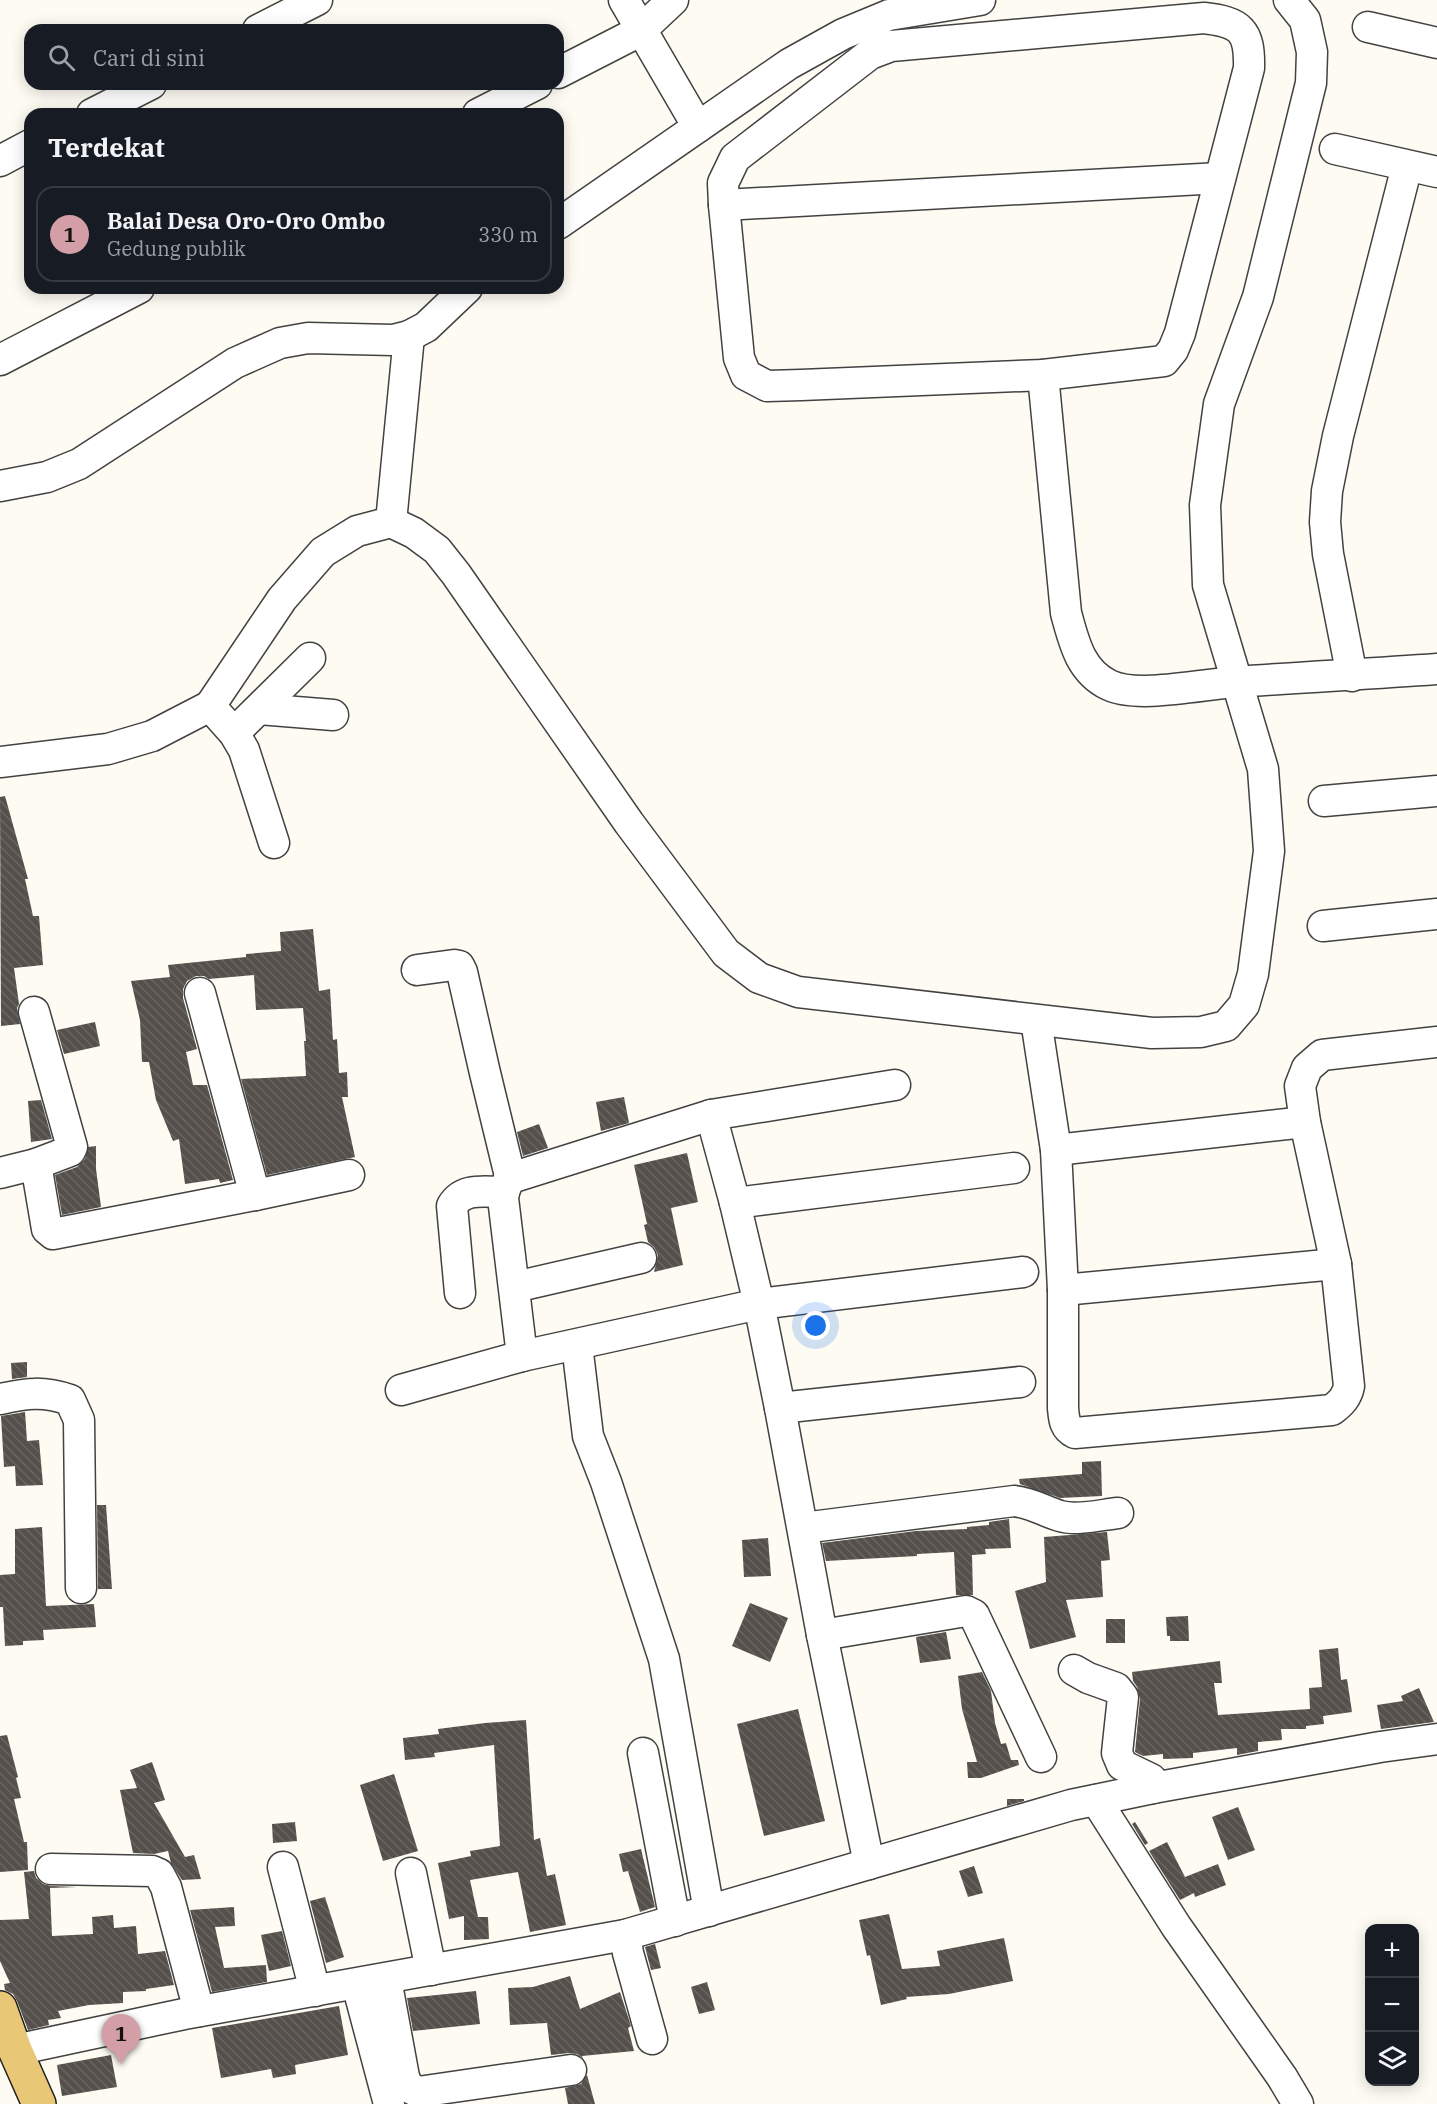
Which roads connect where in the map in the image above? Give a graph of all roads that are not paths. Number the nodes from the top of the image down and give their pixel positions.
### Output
1 (317, 0) edge
2 (624, 0) edge
3 (673, 0) edge
4 (980, 0) edge
5 (1289, 0) edge
6 (270, 24) edge
7 (1368, 27) dead end
8 (640, 31) junction
9 (1437, 43) edge
10 (564, 70) edge
11 (139, 90) edge
12 (525, 90) edge
13 (104, 108) edge
14 (490, 108) edge
15 (698, 127) junction
16 (24, 148) edge
17 (1335, 149) dead end
18 (0, 161) edge
19 (1407, 166) junction
20 (1437, 172) edge
21 (1220, 178) junction
22 (724, 205) junction
23 (564, 220) edge
24 (127, 294) edge
25 (461, 294) edge
26 (409, 336) junction
27 (0, 360) edge
28 (1043, 375) junction
29 (0, 486) edge
30 (390, 522) junction
31 (310, 658) dead end
32 (1437, 669) edge
33 (1352, 676) junction
34 (1236, 682) junction
35 (210, 706) junction
36 (259, 709) junction
37 (333, 715) dead end
38 (234, 733) junction
39 (0, 762) edge
40 (1437, 791) edge
41 (1324, 801) dead end
42 (274, 843) dead end
43 (1437, 914) edge
44 (1323, 926) dead end
45 (417, 970) dead end
46 (200, 993) dead end
47 (34, 1012) dead end
48 (1036, 1020) junction
49 (1437, 1042) edge
50 (895, 1086) dead end
51 (711, 1115) junction
52 (1305, 1122) junction
53 (1056, 1150) junction
54 (36, 1164) junction
55 (1014, 1168) dead end
56 (0, 1173) edge
57 (349, 1175) dead end
58 (507, 1184) junction
59 (255, 1195) junction
60 (735, 1203) junction
61 (641, 1258) dead end
62 (1336, 1264) junction
63 (1023, 1272) dead end
64 (515, 1287) junction
65 (1063, 1290) junction
66 (460, 1293) dead end
67 (759, 1304) junction
68 (577, 1344) junction
69 (522, 1356) junction
70 (1020, 1382) dead end
71 (401, 1390) dead end
72 (0, 1399) edge
73 (780, 1408) junction
74 (1118, 1513) dead end
75 (803, 1528) junction
76 (81, 1588) dead end
77 (822, 1635) junction
78 (1074, 1670) dead end
79 (1437, 1739) edge
80 (643, 1753) dead end
81 (1041, 1757) dead end
82 (1153, 1788) junction
83 (1096, 1800) junction
84 (869, 1864) junction
85 (284, 1867) dead end
86 (51, 1869) dead end
87 (411, 1873) dead end
88 (709, 1911) junction
89 (675, 1921) junction
90 (625, 1935) junction
91 (431, 1970) junction
92 (386, 1978) junction
93 (357, 1984) junction
94 (315, 1990) junction
95 (200, 2011) junction
96 (1, 2016) edge
97 (652, 2039) dead end
98 (15, 2050) junction
99 (571, 2070) dead end
100 (32, 2097) edge
101 (389, 2104) edge
102 (1298, 2104) edge

1 - 6 street
2 - 8 street
3 - 8 street
4 - 15 street
5 - 34 street
7 - 9 street
8 - 10 street
8 - 15 street
11 - 13 street
12 - 14 street
15 - 23 street
16 - 18 street
17 - 19 street
19 - 20 street
19 - 33 street
21 - 22 street
21 - 22 street
21 - 28 street
22 - 28 street
24 - 27 street
25 - 26 street
26 - 29 street
26 - 30 street
28 - 34 street
30 - 35 street
30 - 48 street
31 - 36 street
32 - 33 street
33 - 34 street
34 - 48 street
35 - 38 street
35 - 39 street
36 - 37 street
36 - 38 street
38 - 42 street
40 - 41 street
43 - 44 street
45 - 58 street
46 - 59 street
47 - 54 street
48 - 53 street
49 - 52 street
50 - 51 street
51 - 58 street
51 - 60 street
52 - 53 street
52 - 62 street
53 - 65 street
54 - 56 street
54 - 59 street
55 - 60 street
57 - 59 street
58 - 64 street
58 - 66 street
60 - 67 street
61 - 64 street
62 - 65 street
62 - 65 street
63 - 67 street
64 - 69 street
67 - 68 street
67 - 73 street
68 - 69 street
68 - 88 street
69 - 71 street
70 - 73 street
72 - 76 street
73 - 75 street
74 - 75 street
75 - 77 street
77 - 81 street
77 - 84 street
78 - 82 street
79 - 82 street
80 - 89 street
82 - 83 street
83 - 84 street
83 - 102 street
84 - 88 street
85 - 94 street
86 - 95 street
87 - 91 street
88 - 89 street
89 - 90 street
90 - 91 street
90 - 97 street
91 - 92 street
92 - 93 street
92 - 99 street
93 - 94 street
93 - 101 street
94 - 95 street
95 - 98 street
96 - 98 main road
98 - 100 main road

